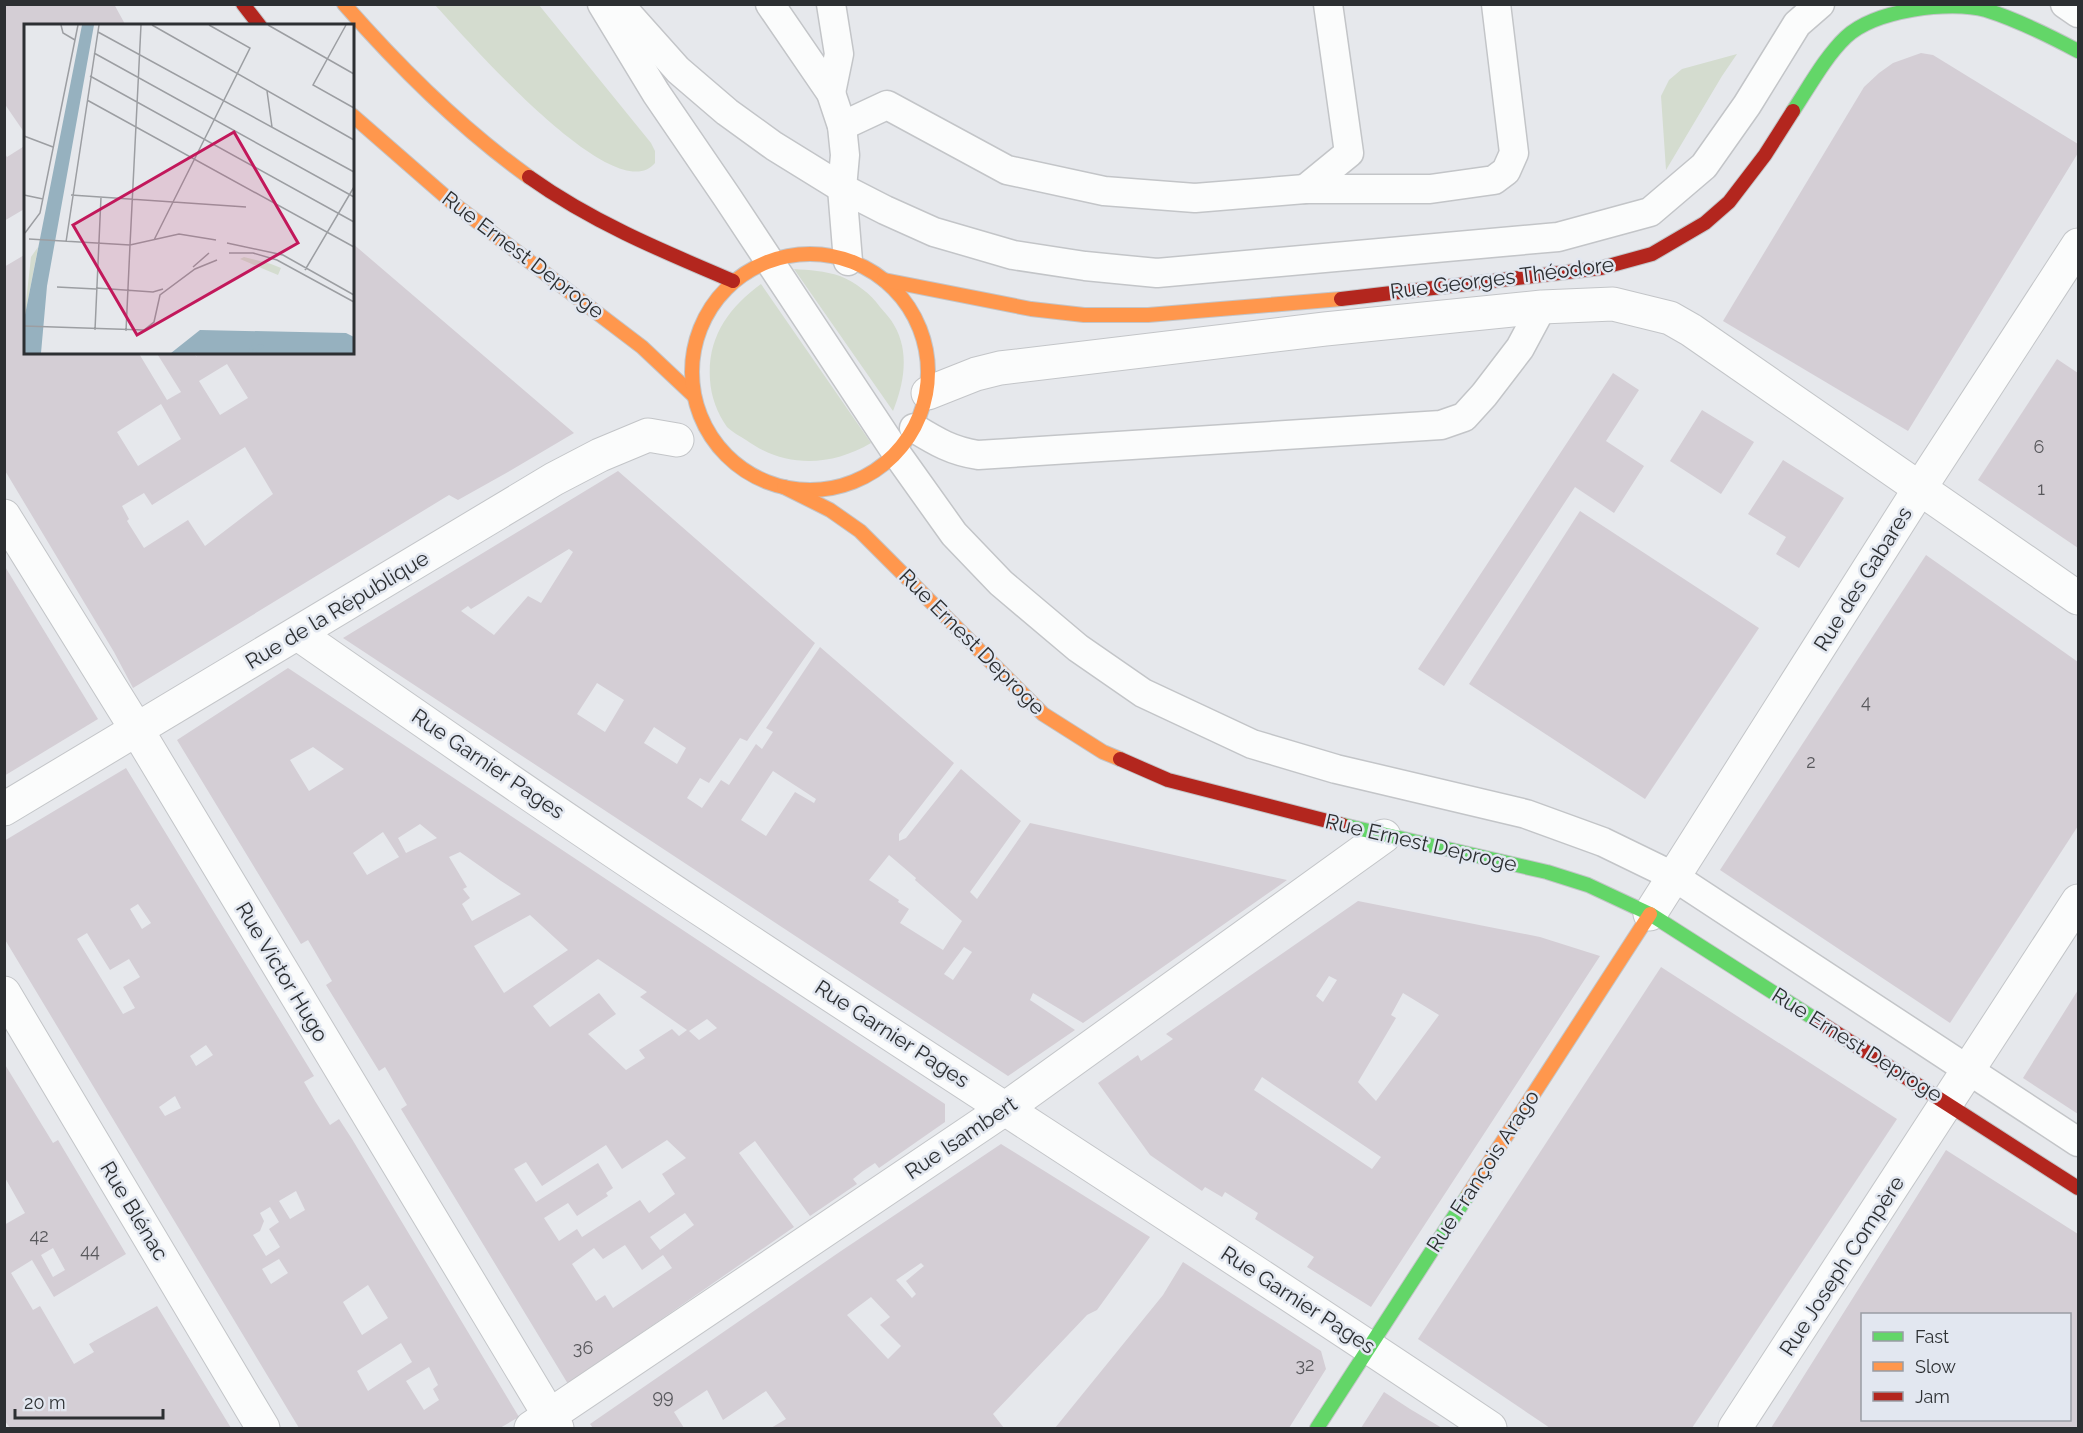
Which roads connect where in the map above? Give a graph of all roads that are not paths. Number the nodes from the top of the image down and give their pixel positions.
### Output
1 (243, 4) edge
2 (344, 4) edge
3 (602, 4) edge
4 (619, 4) edge
5 (770, 4) edge
6 (831, 4) edge
7 (1328, 4) edge
8 (1496, 4) edge
9 (1820, 4) edge
10 (2065, 4) edge
11 (2079, 12) edge
12 (258, 24) edge
13 (2079, 51) edge
14 (831, 93) junction
15 (354, 117) edge
16 (842, 126) junction
17 (842, 188) junction
18 (1305, 189) junction
19 (2079, 245) edge
20 (769, 261) junction
21 (848, 261) junction
22 (884, 280) junction
23 (733, 281) junction
24 (1542, 307) junction
25 (928, 393) junction
26 (693, 395) junction
27 (914, 428) junction
28 (677, 440) dead end
29 (897, 454) junction
30 (784, 488) junction
31 (1920, 488) junction
32 (4, 516) edge
33 (2079, 598) edge
34 (298, 634) junction
35 (137, 730) junction
36 (4, 809) edge
37 (1384, 836) junction
38 (1673, 876) junction
39 (2079, 901) edge
40 (1650, 914) junction
41 (4, 993) edge
42 (1970, 1069) junction
43 (1948, 1103) junction
44 (1006, 1108) junction
45 (2079, 1142) edge
46 (2079, 1188) edge
47 (1370, 1347) junction
48 (546, 1424) edge
49 (263, 1428) edge
50 (1317, 1428) edge
51 (1490, 1428) edge
52 (1736, 1428) edge

1 - 12 main road
2 - 23 main road
3 - 20 lane
4 - 17 lane
5 - 14 lane
6 - 14 lane
7 - 18 lane
8 - 18 lane
9 - 17 lane
10 - 11 lane
13 - 22 main road, Rue Georges Théodore
14 - 16 lane
15 - 26 main road, Rue Ernest Deproge
16 - 17 lane
16 - 18 lane
17 - 21 lane
19 - 31 street, Rue des Gabares
20 - 21 main road
20 - 23 main road
20 - 29 lane
21 - 22 main road
22 - 25 main road
23 - 26 main road
24 - 25 street
24 - 27 lane, Rue Georges Théodore
24 - 31 street
25 - 27 main road
26 - 30 main road
27 - 29 main road
28 - 34 street, Rue de la République
29 - 30 main road
29 - 38 lane
30 - 37 main road, Rue Ernest Deproge
31 - 33 street
31 - 38 street, Rue des Gabares
32 - 35 street, Rue Victor Hugo
34 - 35 street, Rue de la République
34 - 44 street, Rue Garnier Pages
35 - 36 street, Rue de la République
35 - 48 street, Rue Victor Hugo
37 - 40 main road, Rue Ernest Deproge
37 - 44 street, Rue Isambert
38 - 40 street, Rue des Gabares
38 - 42 lane
39 - 42 street, Rue Joseph Compère
40 - 43 main road, Rue Ernest Deproge
40 - 47 main road, Rue François Arago
41 - 49 street, Rue Blénac
42 - 43 street, Rue Joseph Compère
42 - 45 lane
43 - 46 main road, Rue Ernest Deproge
43 - 52 street, Rue Joseph Compère
44 - 47 street, Rue Garnier Pages
44 - 48 street, Rue Isambert
47 - 50 main road, Rue François Arago
47 - 51 street, Rue Garnier Pages

